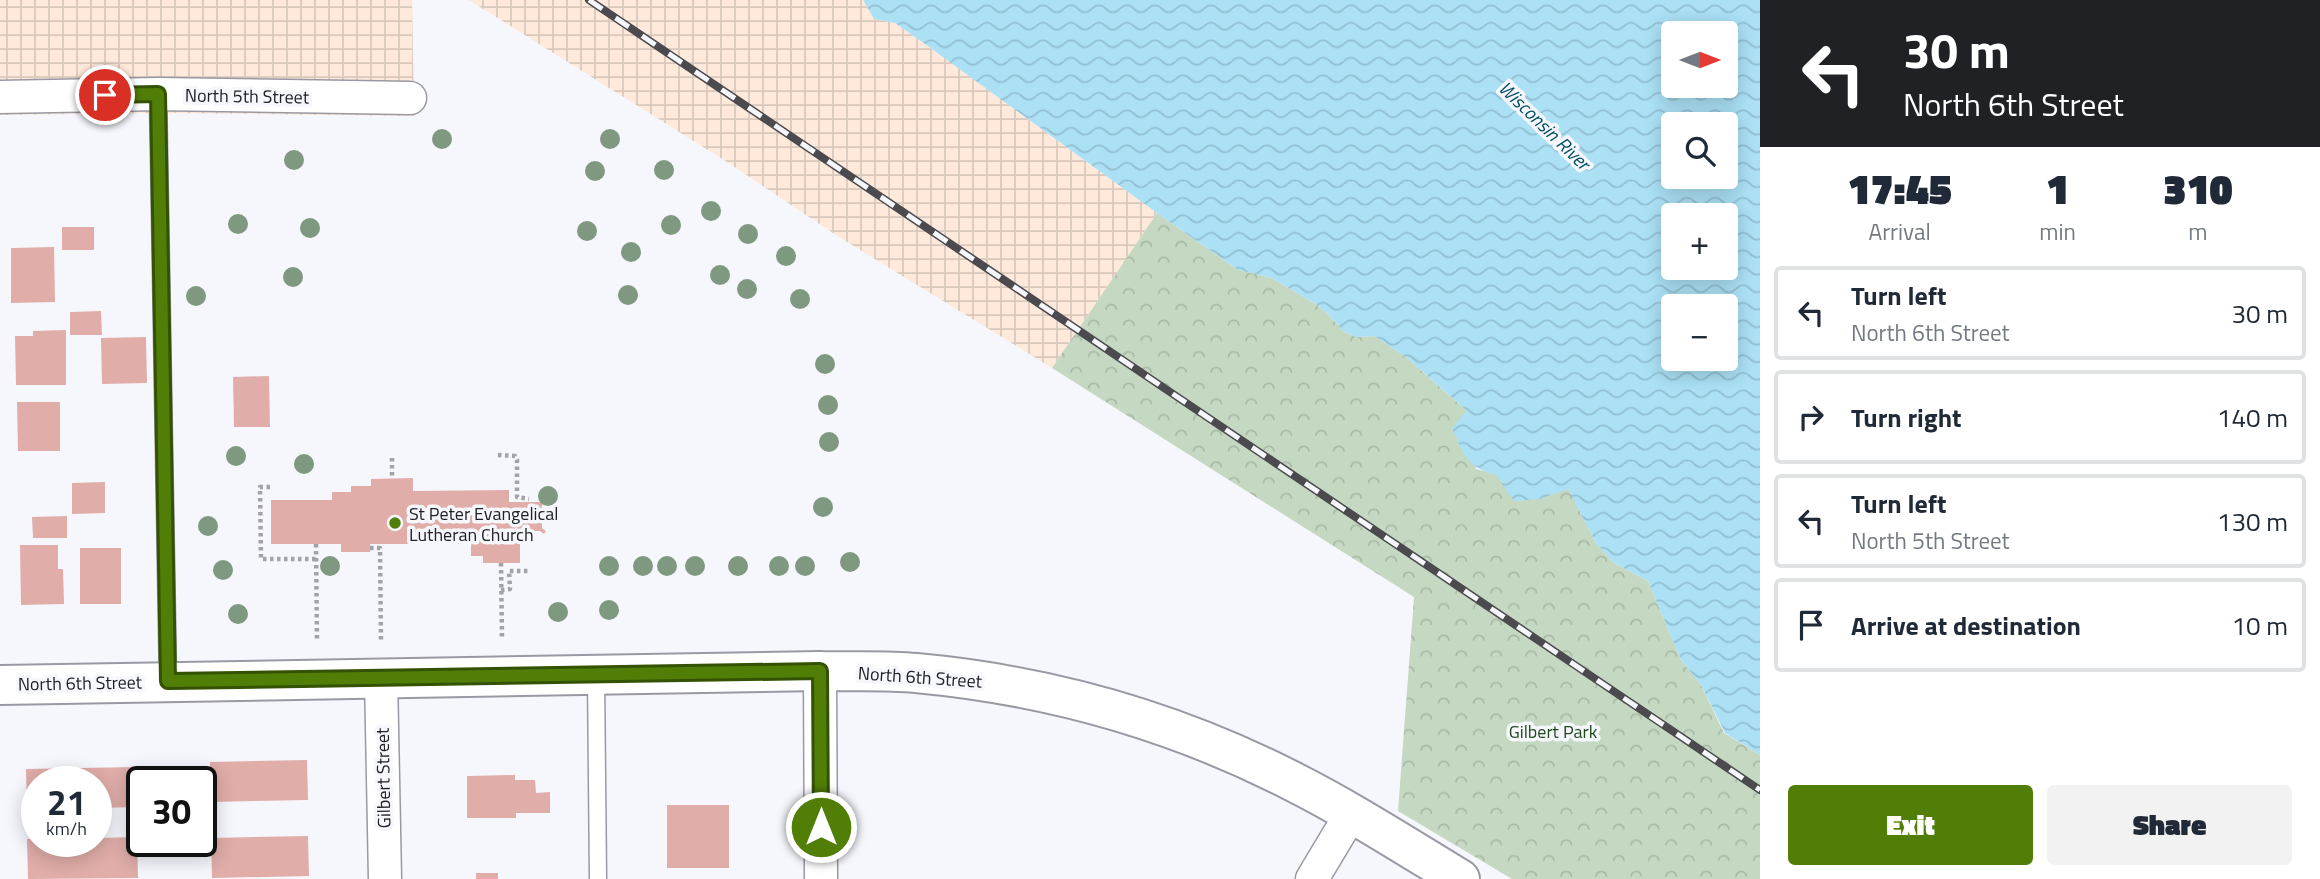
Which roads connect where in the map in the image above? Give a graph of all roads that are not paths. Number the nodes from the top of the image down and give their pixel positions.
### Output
1 (158, 94) junction
2 (0, 97) edge
3 (410, 98) dead end
4 (381, 659) junction
5 (820, 671) junction
6 (596, 674) junction
7 (168, 681) junction
8 (0, 685) edge
9 (1351, 814) junction
10 (385, 879) edge
11 (598, 879) edge
12 (821, 879) edge
13 (1312, 879) edge
14 (1460, 879) edge

1 - 2 street, North 5th Street
1 - 3 street, North 5th Street
1 - 7 lane
4 - 6 main road, North 6th Street
4 - 7 main road, North 6th Street
4 - 10 street, Gilbert Street
5 - 6 main road, North 6th Street
5 - 9 main road, North 6th Street
5 - 12 street
6 - 11 lane
7 - 8 main road, North 6th Street
9 - 13 street
9 - 14 main road, North 6th Street

